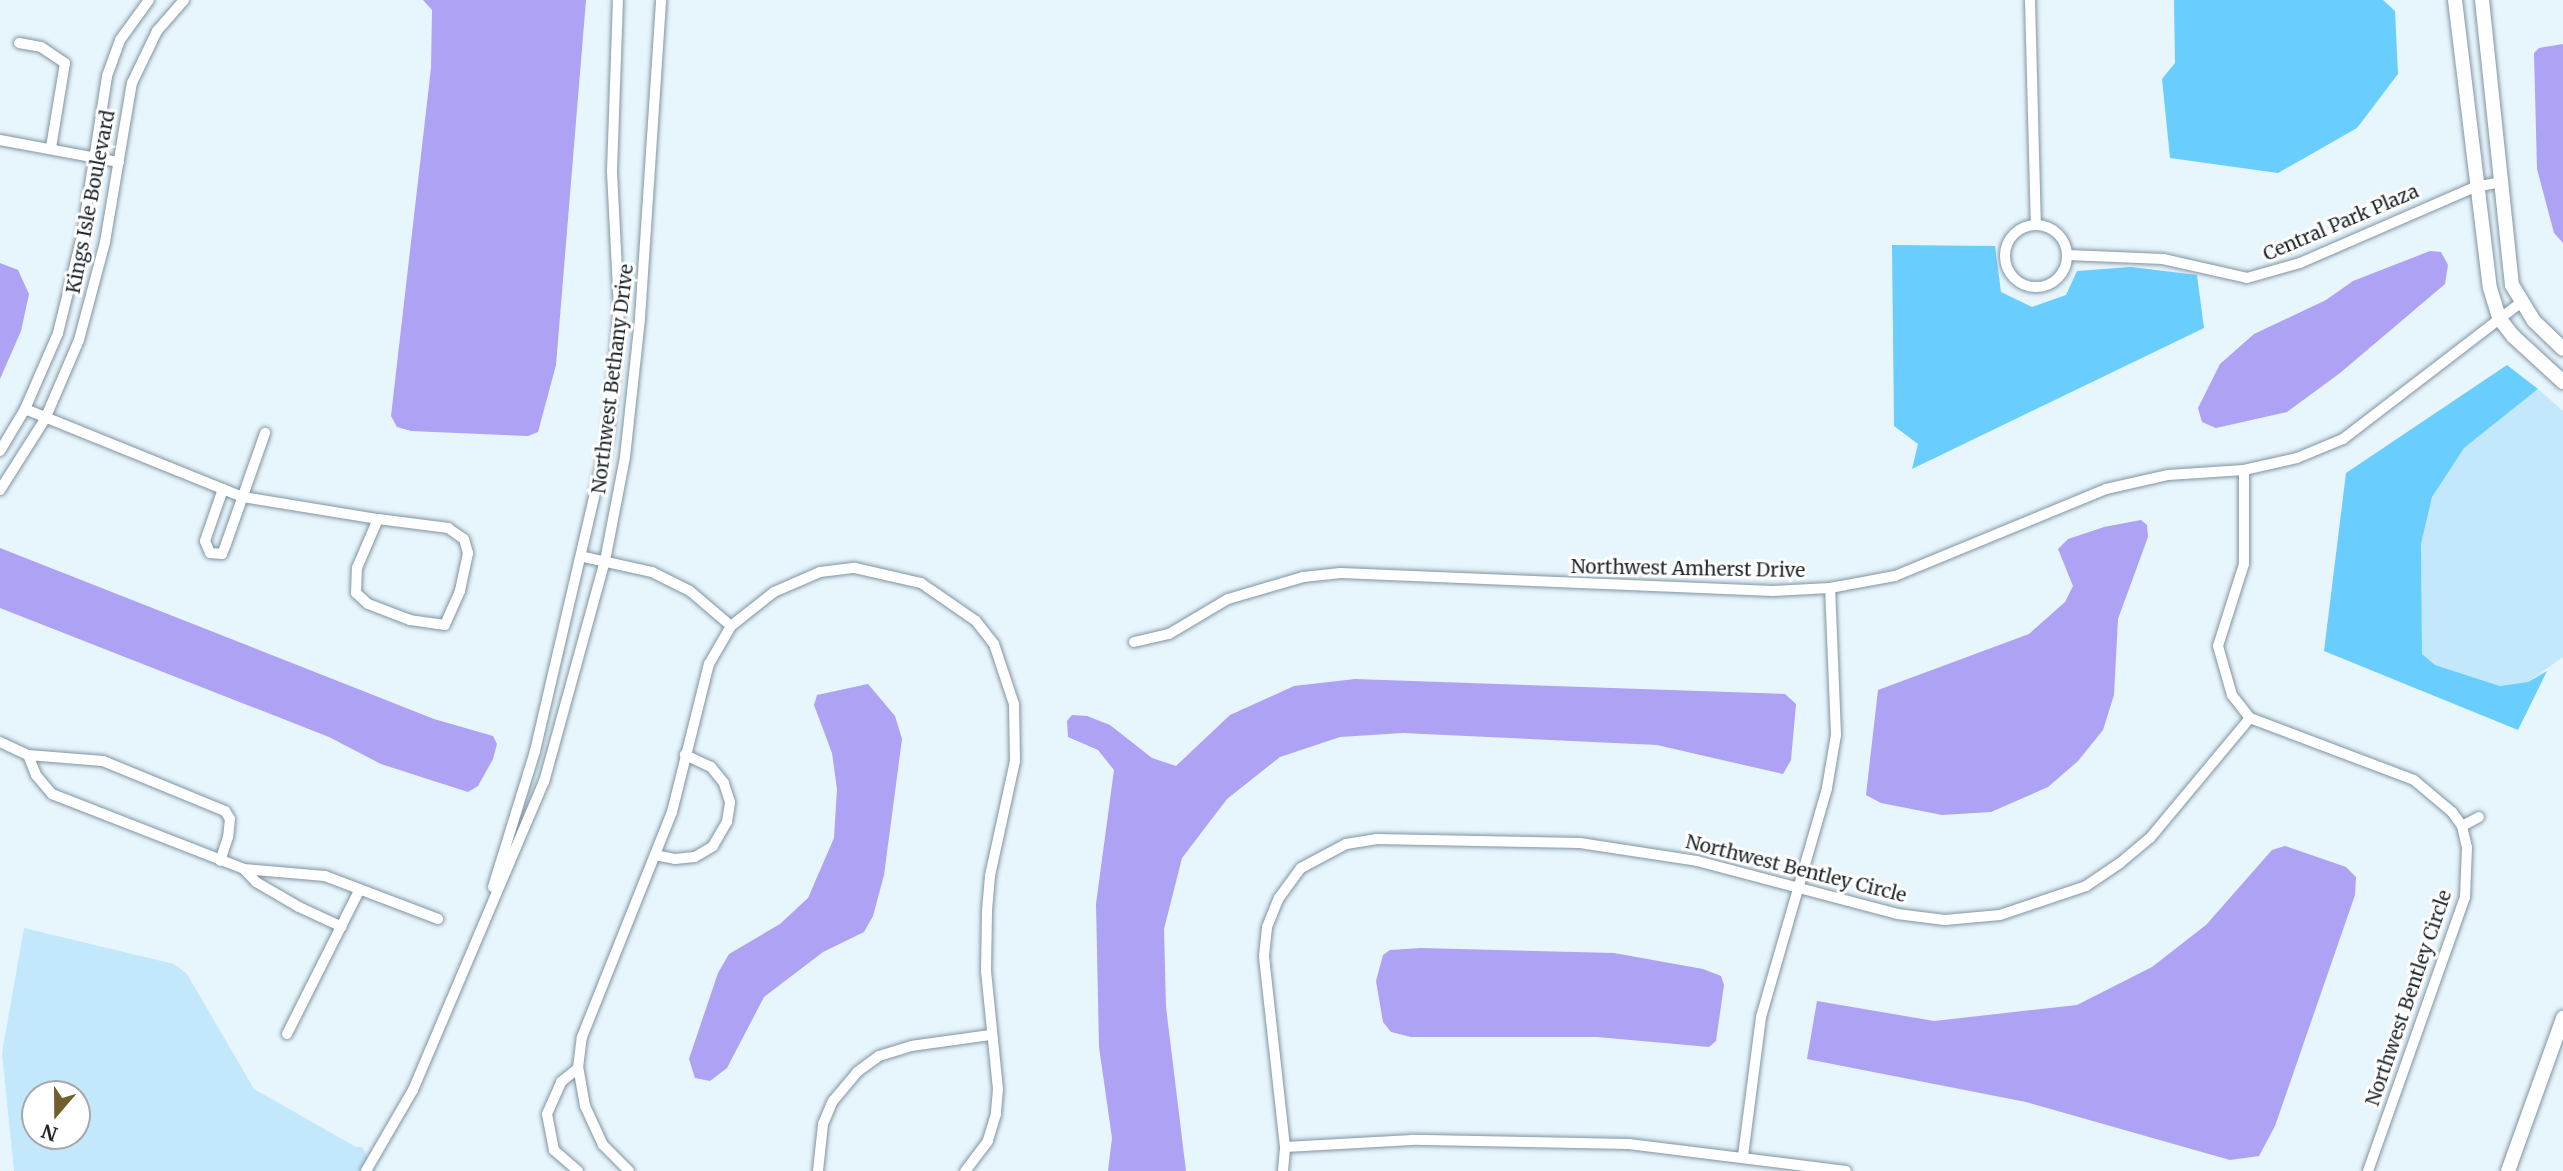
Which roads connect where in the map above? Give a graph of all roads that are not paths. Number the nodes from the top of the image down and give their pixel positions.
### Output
1 (149, 0) edge
2 (184, 0) edge
3 (618, 0) edge
4 (661, 0) edge
5 (2030, 0) edge
6 (2455, 0) edge
7 (2482, 0) edge
8 (19, 43) dead end
9 (0, 140) edge
10 (51, 148) junction
11 (94, 157) junction
12 (119, 162) junction
13 (2501, 183) junction
14 (2475, 187) junction
15 (2036, 225) junction
16 (2068, 255) junction
17 (2520, 303) junction
18 (2499, 318) junction
19 (2563, 349) edge
20 (2563, 382) edge
21 (25, 410) junction
22 (45, 419) junction
23 (265, 433) dead end
24 (0, 452) edge
25 (2244, 470) junction
26 (223, 489) junction
27 (0, 490) edge
28 (243, 497) junction
29 (378, 519) junction
30 (584, 557) junction
31 (605, 561) junction
32 (1830, 588) junction
33 (730, 626) junction
34 (1134, 642) dead end
35 (2250, 718) junction
36 (0, 742) edge
37 (28, 755) junction
38 (685, 755) junction
39 (2479, 817) dead end
40 (2462, 826) junction
41 (655, 855) junction
42 (220, 861) junction
43 (244, 869) junction
44 (1799, 887) junction
45 (360, 889) junction
46 (438, 919) dead end
47 (342, 927) junction
48 (472, 949) junction
49 (2563, 1018) edge
50 (287, 1034) dead end
51 (990, 1035) junction
52 (578, 1068) junction
53 (1285, 1147) junction
54 (1743, 1156) junction
55 (622, 1170) edge
56 (366, 1171) edge
57 (578, 1171) edge
58 (818, 1171) edge
59 (965, 1171) edge
60 (1283, 1171) edge
61 (1846, 1171) edge
62 (2368, 1171) edge
63 (2508, 1171) edge

1 - 11 street, Kings Isle Boulevard
2 - 12 street, Kings Isle Boulevard
3 - 30 street, Northwest Bethany Drive
4 - 31 street, Northwest Bethany Drive
5 - 15 street
6 - 14 street
7 - 13 street
8 - 10 street
9 - 10 street
10 - 11 street
11 - 12 street
11 - 21 street, Kings Isle Boulevard
12 - 22 street, Kings Isle Boulevard
13 - 14 street, Central Park Plaza
13 - 17 street
14 - 16 street, Central Park Plaza
14 - 18 street
15 - 16 street
15 - 16 street
17 - 18 street, Northwest Amherst Drive
17 - 19 street
18 - 20 street
18 - 25 street, Northwest Amherst Drive
21 - 22 street
21 - 24 street, Kings Isle Boulevard
22 - 26 street
22 - 27 street, Kings Isle Boulevard
23 - 28 street
25 - 32 street, Northwest Amherst Drive
25 - 35 street
26 - 28 street
26 - 28 street
28 - 29 street
29 - 29 street
30 - 31 street
30 - 48 street, Northwest Bethany Drive
31 - 33 street
31 - 48 street, Northwest Bethany Drive
32 - 34 street, Northwest Amherst Drive
32 - 44 street
33 - 38 street
33 - 51 street
35 - 40 street
35 - 44 street, Northwest Bentley Circle
36 - 37 street
37 - 42 street
37 - 42 street
38 - 41 street
38 - 41 street
39 - 40 street
40 - 62 street, Northwest Bentley Circle
41 - 52 street
42 - 43 street
43 - 45 street
43 - 47 street
44 - 53 street, Northwest Bentley Circle
44 - 54 street
45 - 46 street
45 - 47 street
47 - 50 street
48 - 56 street, Northwest Bethany Drive
49 - 63 street
51 - 58 street
51 - 59 street
52 - 55 street
52 - 57 street
53 - 54 street
53 - 60 street, Northwest Bentley Circle
54 - 61 street

